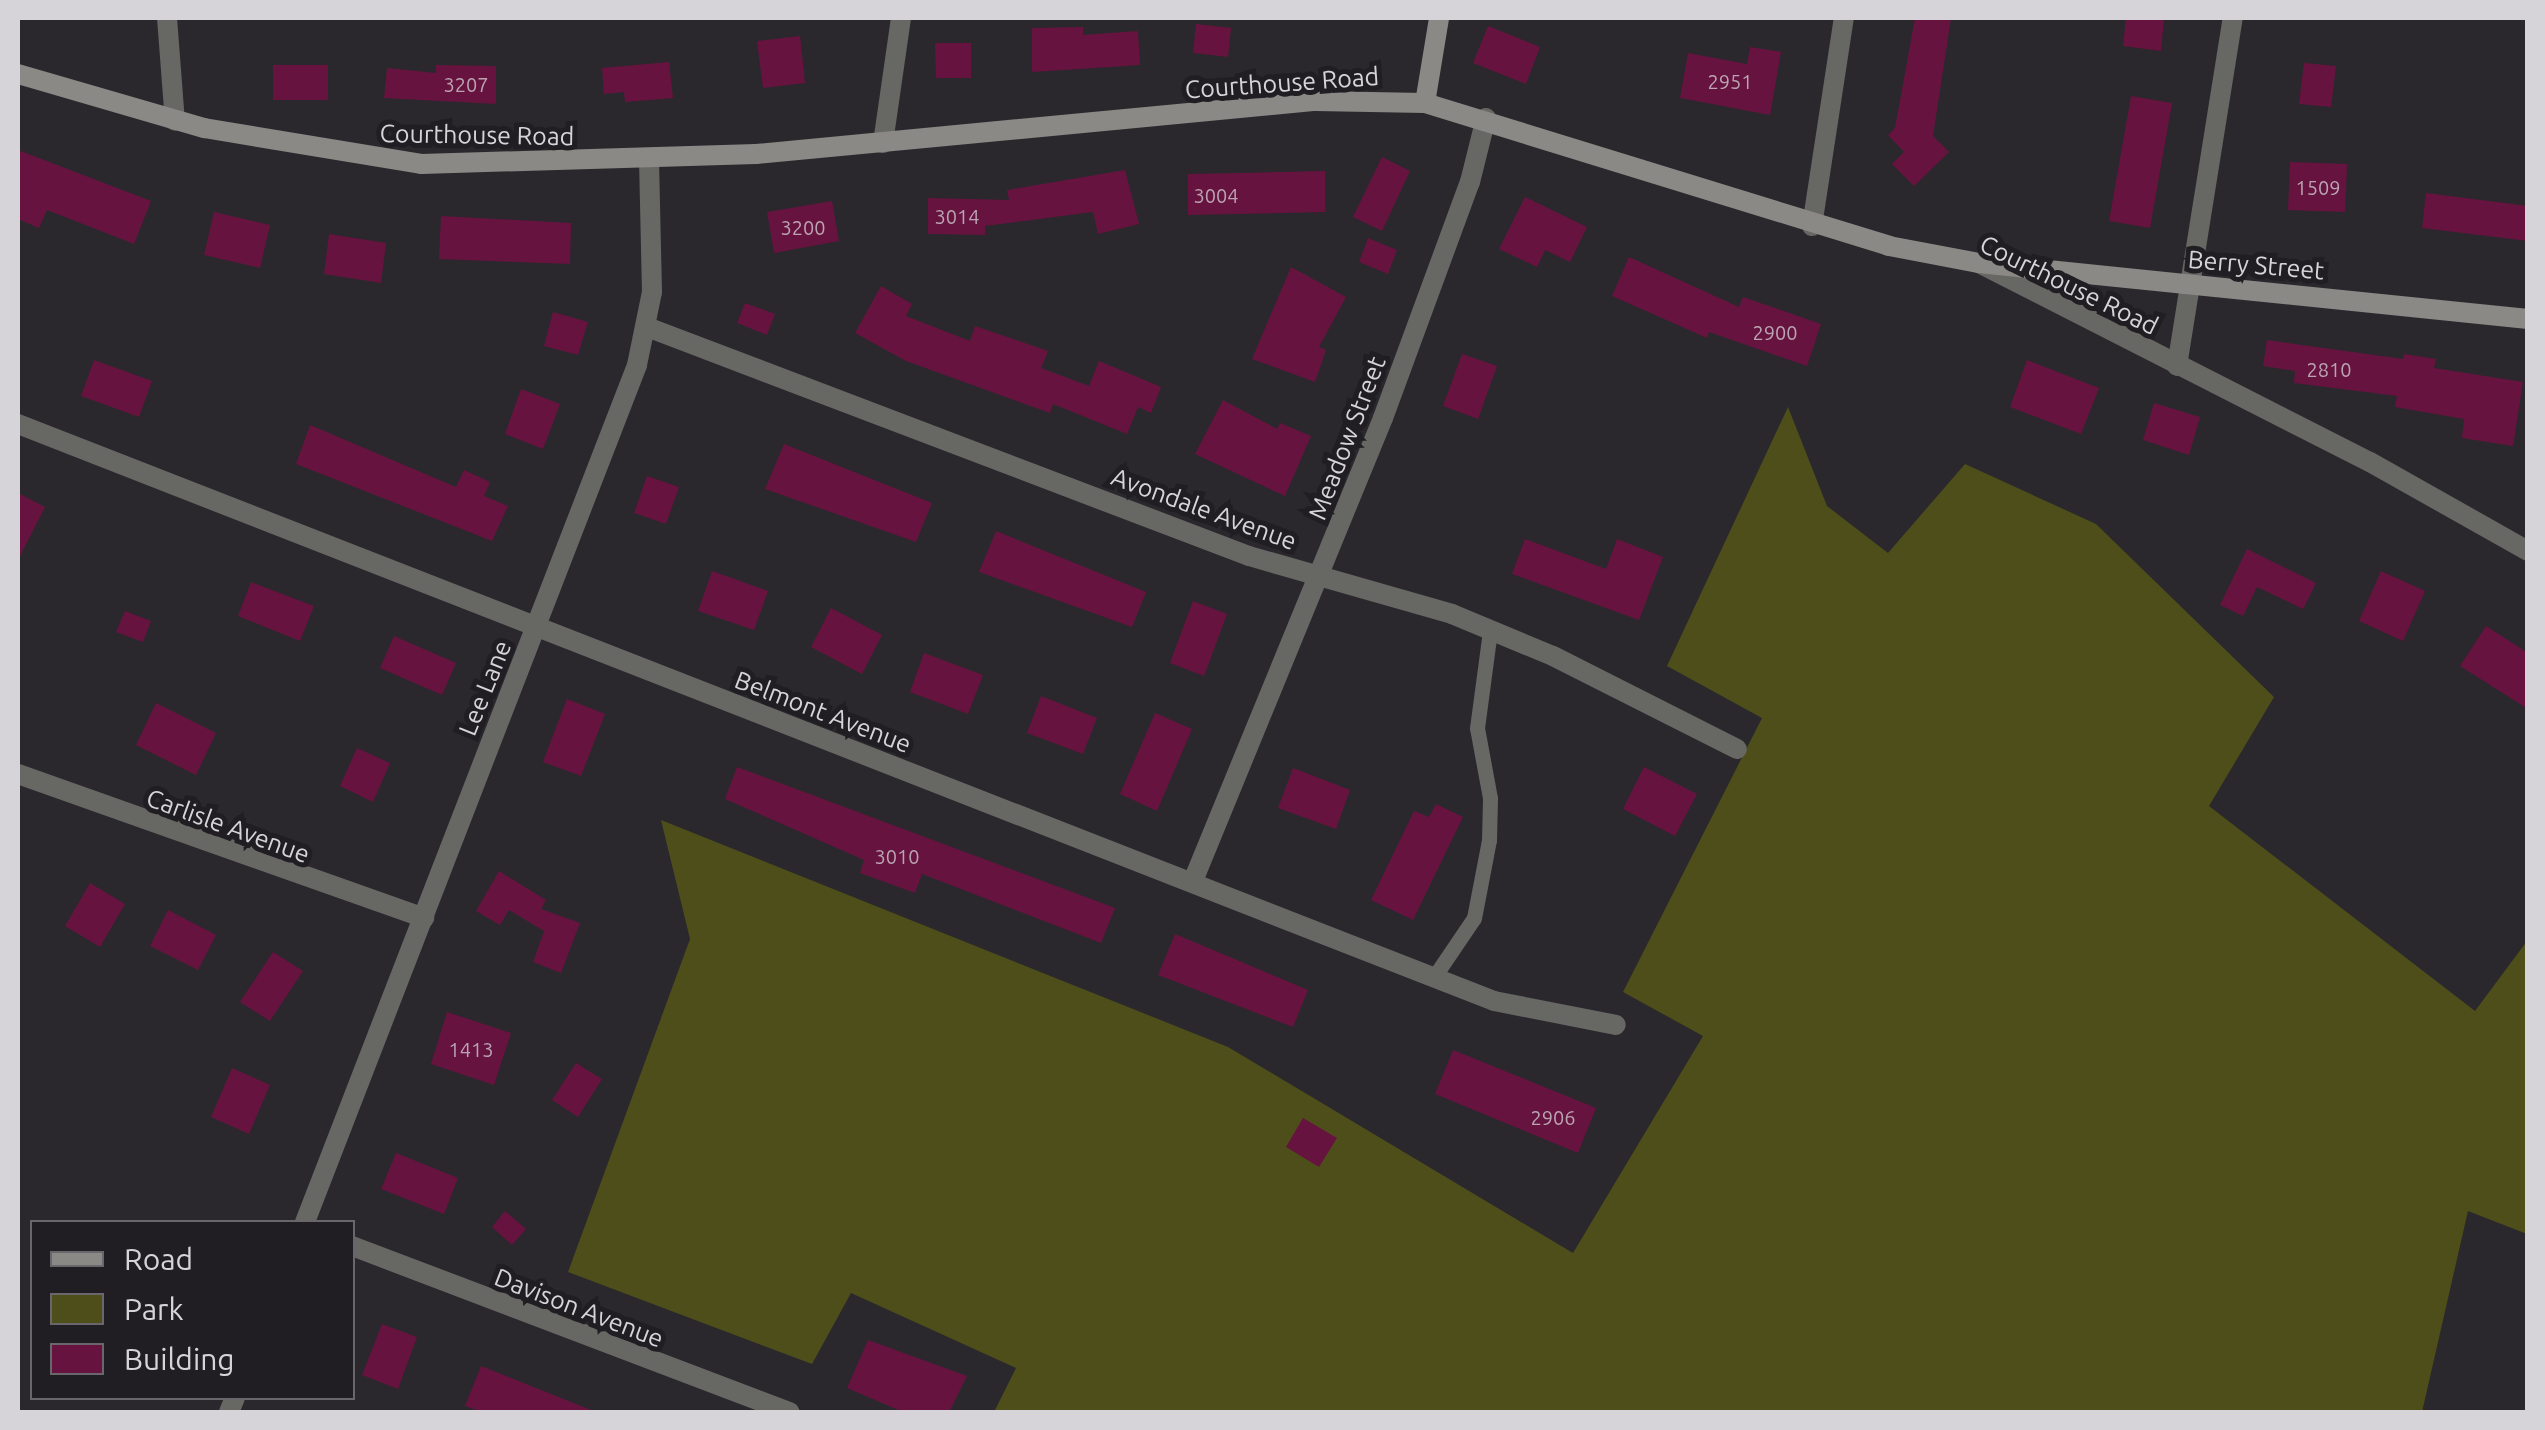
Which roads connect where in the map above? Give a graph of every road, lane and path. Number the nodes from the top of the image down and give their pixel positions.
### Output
1 (167, 18) edge
2 (900, 18) edge
3 (1439, 18) edge
4 (1844, 18) edge
5 (2233, 18) edge
6 (18, 74) edge
7 (1425, 103) junction
8 (1486, 118) junction
9 (174, 120) junction
10 (883, 143) junction
11 (648, 160) junction
12 (1812, 226) junction
13 (1980, 263) junction
14 (2189, 284) junction
15 (2528, 319) edge
16 (647, 328) junction
17 (2177, 366) junction
18 (18, 424) edge
19 (2528, 552) edge
20 (1322, 575) junction
21 (538, 623) junction
22 (1490, 630) junction
23 (1736, 749) dead end
24 (18, 774) edge
25 (1192, 881) junction
26 (424, 918) junction
27 (1434, 978) junction
28 (1616, 1025) dead end
29 (306, 1220) edge
30 (355, 1247) edge
31 (790, 1412) edge

1 - 9 street
2 - 10 street
3 - 7 street
4 - 12 street
5 - 14 street
6 - 9 street, Courthouse Road
7 - 8 street, Courthouse Road
7 - 10 street, Courthouse Road
8 - 12 street, Courthouse Road
8 - 20 street, Meadow Street
9 - 11 street, Courthouse Road
10 - 11 street, Courthouse Road
11 - 16 street, Lee Lane
12 - 13 street, Courthouse Road
13 - 14 street, Berry Street
13 - 17 street, Courthouse Road
14 - 15 street, Berry Street
14 - 17 street
16 - 20 street, Avondale Avenue
16 - 21 street, Lee Lane
17 - 19 street, Courthouse Road
18 - 21 street, Belmont Avenue
20 - 22 street, Avondale Avenue
20 - 25 street, Meadow Street
21 - 25 street, Belmont Avenue
21 - 26 street, Lee Lane
22 - 23 street, Avondale Avenue
22 - 27 lane
24 - 26 street, Carlisle Avenue
25 - 27 street, Belmont Avenue
26 - 29 street, Lee Lane
27 - 28 street, Belmont Avenue
30 - 31 street, Davison Avenue

